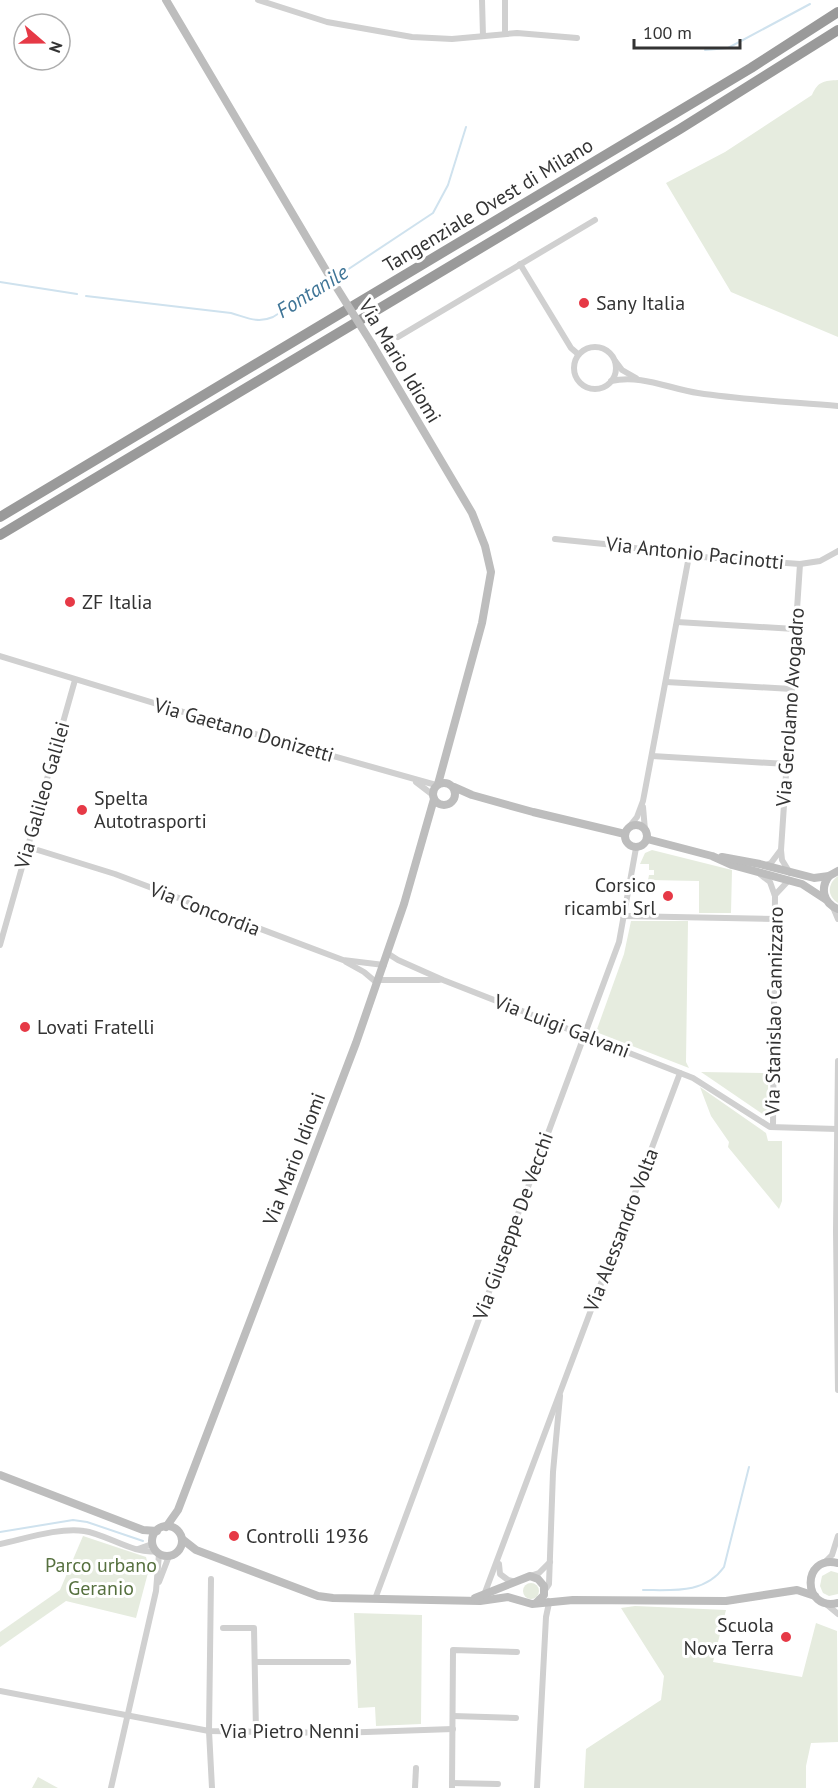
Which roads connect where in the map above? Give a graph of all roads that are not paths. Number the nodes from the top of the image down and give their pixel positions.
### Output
1 (166, 0) edge
2 (258, 0) edge
3 (482, 0) edge
4 (505, 0) edge
5 (838, 12) edge
6 (838, 30) edge
7 (505, 33) junction
8 (483, 36) junction
9 (577, 38) dead end
10 (595, 220) dead end
11 (520, 264) junction
12 (398, 337) dead end
13 (578, 354) junction
14 (615, 361) junction
15 (639, 380) junction
16 (612, 381) junction
17 (838, 406) edge
18 (0, 517) edge
19 (0, 535) edge
20 (555, 539) dead end
21 (838, 545) edge
22 (835, 552) edge
23 (688, 556) junction
24 (800, 564) junction
25 (677, 622) junction
26 (795, 629) junction
27 (0, 656) edge
28 (75, 680) junction
29 (666, 682) junction
30 (792, 689) junction
31 (652, 756) junction
32 (786, 764) junction
33 (443, 766) junction
34 (414, 780) junction
35 (437, 785) junction
36 (452, 785) junction
37 (472, 795) junction
38 (436, 800) junction
39 (453, 801) junction
40 (643, 801) junction
41 (627, 830) junction
42 (646, 834) junction
43 (28, 847) junction
44 (636, 848) junction
45 (781, 850) junction
46 (712, 856) junction
47 (764, 866) junction
48 (753, 870) junction
49 (835, 871) edge
50 (789, 877) junction
51 (775, 896) junction
52 (825, 899) junction
53 (836, 908) edge
54 (623, 916) junction
55 (775, 919) junction
56 (838, 920) edge
57 (0, 945) edge
58 (387, 953) junction
59 (343, 960) junction
60 (384, 965) junction
61 (442, 980) junction
62 (378, 982) junction
63 (584, 1034) junction
64 (838, 1061) edge
65 (681, 1073) junction
66 (772, 1127) junction
67 (837, 1129) edge
68 (561, 1386) junction
69 (838, 1390) edge
70 (0, 1475) edge
71 (178, 1510) junction
72 (166, 1527) junction
73 (180, 1535) junction
74 (838, 1536) edge
75 (155, 1543) junction
76 (0, 1544) edge
77 (180, 1549) junction
78 (196, 1550) junction
79 (500, 1555) junction
80 (169, 1556) junction
81 (550, 1561) junction
82 (824, 1563) junction
83 (838, 1563) edge
84 (530, 1576) junction
85 (811, 1577) junction
86 (211, 1579) dead end
87 (519, 1581) junction
88 (797, 1590) junction
89 (156, 1591) junction
90 (544, 1592) junction
91 (484, 1595) junction
92 (815, 1596) junction
93 (375, 1599) junction
94 (468, 1600) junction
95 (521, 1600) junction
96 (573, 1600) junction
97 (536, 1603) junction
98 (549, 1603) junction
99 (825, 1603) junction
100 (838, 1603) edge
101 (838, 1614) edge
102 (546, 1617) junction
103 (223, 1628) dead end
104 (517, 1652) dead end
105 (255, 1662) junction
106 (348, 1662) dead end
107 (0, 1691) edge
108 (128, 1716) junction
109 (453, 1716) junction
110 (516, 1718) dead end
111 (453, 1729) junction
112 (209, 1731) junction
113 (256, 1732) junction
114 (416, 1768) dead end
115 (498, 1784) dead end
116 (452, 1785) edge
117 (111, 1788) edge
118 (212, 1788) edge
119 (415, 1788) edge
120 (537, 1788) edge

1 - 33 street, Via Mario Idiomi, bridge
2 - 8 street
3 - 8 street
4 - 7 street
5 - 18 highway, Tangenziale Ovest di Milano
6 - 19 highway, Tangenziale Ovest di Milano
7 - 8 street
7 - 9 street
10 - 11 street
11 - 12 street
11 - 13 street
13 - 14 street
13 - 16 street
14 - 15 street
14 - 16 street
15 - 16 street
15 - 17 street
20 - 23 street, Via Antonio Pacinotti
21 - 22 street, Via Antonio Pacinotti
22 - 24 street, Via Antonio Pacinotti
23 - 24 street, Via Antonio Pacinotti
23 - 25 street
24 - 26 street, Via Gerolamo Avogadro
25 - 26 street
25 - 29 street
26 - 30 street, Via Gerolamo Avogadro
27 - 28 street, Via Gaetano Donizetti
28 - 34 street, Via Gaetano Donizetti
28 - 43 street, Via Galileo Galilei
29 - 30 street
29 - 31 street
30 - 32 street, Via Gerolamo Avogadro
31 - 32 street
31 - 40 street
32 - 45 street, Via Gerolamo Avogadro
33 - 35 street, Via Mario Idiomi
33 - 36 street
34 - 35 street, Via Gaetano Donizetti
34 - 38 street, Via Gaetano Donizetti
35 - 36 street
35 - 38 street
36 - 37 street
36 - 39 street
37 - 39 street
37 - 41 street
38 - 39 street
38 - 58 street, Via Mario Idiomi
40 - 41 street
40 - 42 street
41 - 42 street
41 - 44 street
42 - 44 street
42 - 46 street
43 - 57 street, Via Galileo Galilei
43 - 59 street, Via Concordia
44 - 54 street, Via Giuseppe De Vecchi
45 - 47 street
45 - 50 street, Via Gerolamo Avogadro
46 - 47 street
46 - 48 street
47 - 50 street
48 - 50 street
48 - 51 street, Via Stanislao Cannizzaro
49 - 50 street
49 - 52 street
50 - 51 street, Via Stanislao Cannizzaro
50 - 52 street
51 - 55 street, Via Stanislao Cannizzaro
52 - 53 street
53 - 56 street
54 - 55 street
54 - 63 street, Via Giuseppe De Vecchi
55 - 66 street, Via Stanislao Cannizzaro
58 - 60 street, Via Mario Idiomi
58 - 61 street, Via Luigi Galvani
59 - 60 street, Via Concordia
59 - 62 street
60 - 62 street, Via Mario Idiomi
61 - 62 street, Via Luigi Galvani
61 - 63 street, Via Luigi Galvani
62 - 71 street, Via Mario Idiomi
63 - 65 street, Via Luigi Galvani
63 - 93 street, Via Giuseppe De Vecchi
64 - 67 street
65 - 66 street, Via Luigi Galvani
65 - 68 street, Via Alessandro Volta
66 - 67 street
67 - 69 street
68 - 79 street, Via Alessandro Volta
68 - 81 street, Via Alessandro Volta
70 - 75 street
71 - 72 street, Via Mario Idiomi
71 - 73 street, Via Mario Idiomi
72 - 73 street
72 - 75 street
73 - 77 street, Via Mario Idiomi
73 - 78 street
74 - 82 street
75 - 76 street
75 - 80 street
75 - 89 street
77 - 78 street
77 - 80 street
78 - 93 street
79 - 87 street
79 - 91 street, Via Alessandro Volta
80 - 89 street
81 - 84 street
81 - 90 street, Via Alessandro Volta
82 - 83 street
82 - 85 street
84 - 87 street
84 - 90 street
85 - 88 street
85 - 92 street
86 - 112 street
87 - 91 street
87 - 95 street
88 - 92 street
88 - 96 street
89 - 108 street
90 - 96 street
90 - 97 street
90 - 98 street
91 - 94 street
92 - 99 street
93 - 94 street
94 - 95 street
95 - 97 street
96 - 98 street
97 - 98 street
97 - 102 street
98 - 102 street
99 - 100 street
99 - 101 street
102 - 120 street
103 - 105 street
104 - 109 street
105 - 106 street
105 - 113 street
107 - 108 street, Via Pietro Nenni
108 - 112 street, Via Pietro Nenni
108 - 117 street
109 - 110 street
109 - 111 street
111 - 113 street, Via Pietro Nenni
111 - 116 street
112 - 113 street, Via Pietro Nenni
112 - 118 street
114 - 119 street
115 - 116 street

